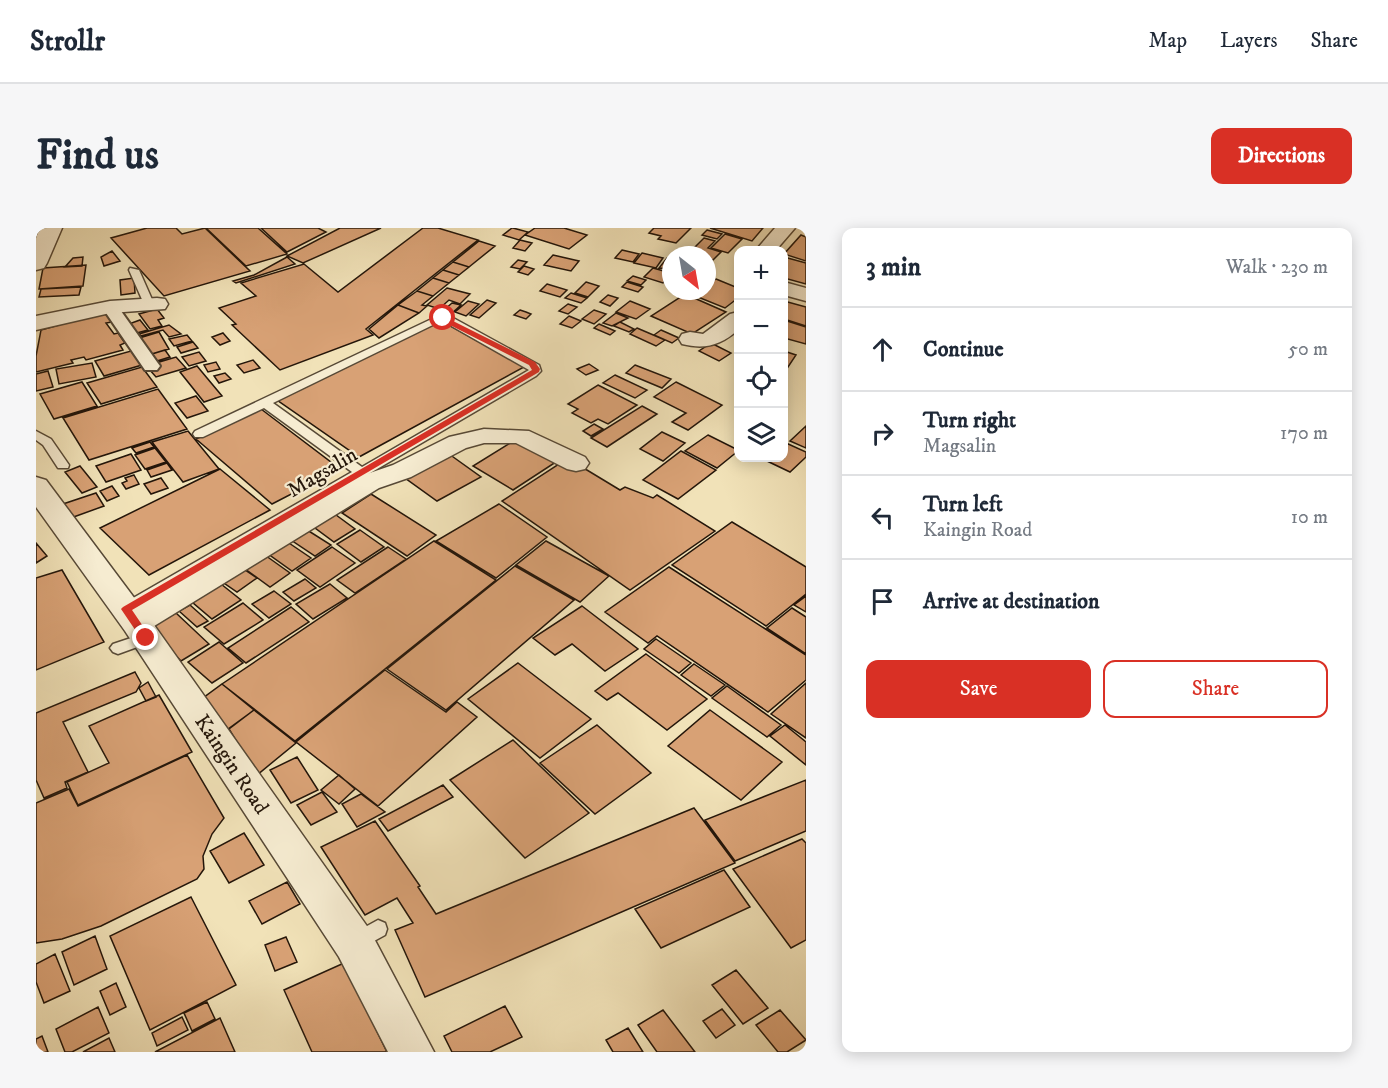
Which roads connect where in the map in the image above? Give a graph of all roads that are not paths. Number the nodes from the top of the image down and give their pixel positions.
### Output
1 (51, 228) edge
2 (785, 228) edge
3 (769, 246) edge
4 (36, 263) edge
5 (134, 270) dead end
6 (788, 290) edge
7 (806, 296) edge
8 (153, 304) joint
9 (110, 306) junction
10 (734, 322) edge
11 (36, 323) edge
12 (690, 339) dead end
13 (151, 366) dead end
14 (265, 403) junction
15 (199, 434) dead end
16 (36, 435) edge
17 (576, 463) dead end
18 (360, 472) junction
19 (46, 492) edge
20 (132, 629) junction
21 (412, 1052) edge

1 - 4 street
2 - 3 street
5 - 8 lane
6 - 7 street
8 - 9 street
9 - 11 street
9 - 13 street
10 - 12 street
14 - 15 lane
14 - 18 lane
14 - 18 lane, Magsalin
16 - 19 lane
17 - 20 street
18 - 20 lane, Magsalin
19 - 20 street, Kaingin Road
20 - 21 street, Kaingin Road

